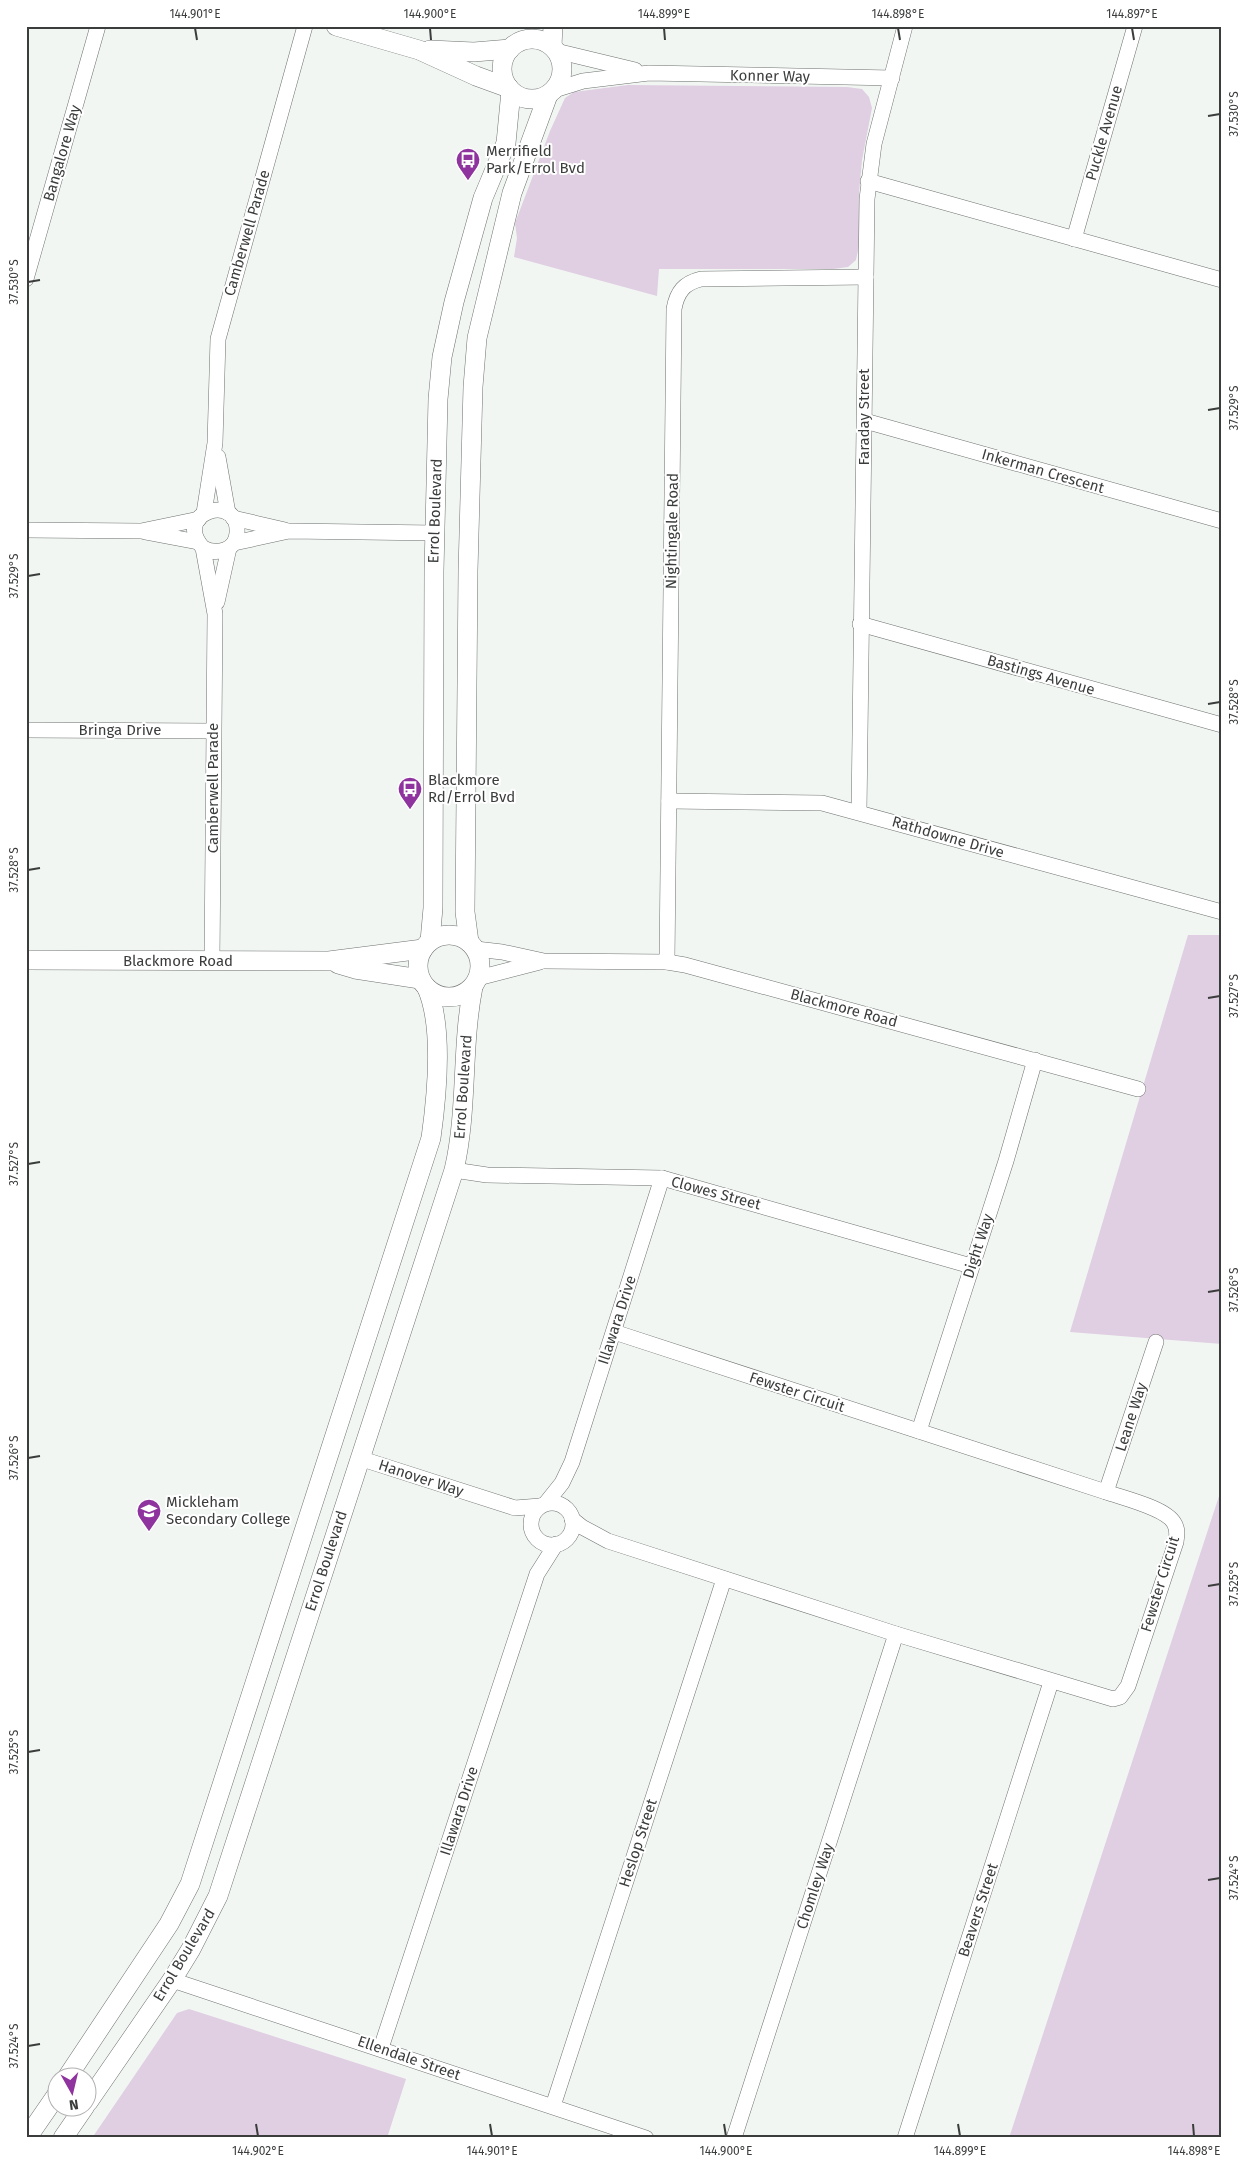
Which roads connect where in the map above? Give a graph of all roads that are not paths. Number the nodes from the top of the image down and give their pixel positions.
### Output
1 (98, 26) edge
2 (305, 26) edge
3 (336, 26) edge
4 (519, 26) edge
5 (553, 26) edge
6 (905, 26) edge
7 (1135, 26) edge
8 (512, 47) junction
9 (554, 48) junction
10 (419, 50) junction
11 (649, 73) junction
12 (892, 78) junction
13 (510, 89) junction
14 (551, 92) junction
15 (868, 181) junction
16 (1074, 239) junction
17 (866, 277) junction
18 (26, 279) edge
19 (1222, 280) edge
20 (865, 421) junction
21 (216, 443) junction
22 (231, 515) junction
23 (201, 516) junction
24 (1222, 521) edge
25 (26, 530) edge
26 (141, 531) junction
27 (289, 532) junction
28 (434, 533) junction
29 (200, 545) junction
30 (232, 545) junction
31 (215, 614) junction
32 (860, 624) junction
33 (1222, 726) edge
34 (26, 730) edge
35 (213, 731) junction
36 (669, 801) junction
37 (859, 812) junction
38 (1222, 912) edge
39 (427, 945) junction
40 (472, 946) junction
41 (26, 960) edge
42 (329, 961) junction
43 (544, 961) junction
44 (212, 962) junction
45 (666, 962) junction
46 (475, 983) junction
47 (424, 984) junction
48 (1035, 1060) junction
49 (1138, 1089) dead end
50 (454, 1170) junction
51 (662, 1178) junction
52 (971, 1266) junction
53 (614, 1332) junction
54 (1156, 1342) dead end
55 (919, 1431) junction
56 (359, 1458) junction
57 (572, 1462) junction
58 (1106, 1492) junction
59 (484, 1498) junction
60 (543, 1505) junction
61 (571, 1516) junction
62 (534, 1535) junction
63 (608, 1541) junction
64 (559, 1543) junction
65 (537, 1574) junction
66 (724, 1579) junction
67 (896, 1634) junction
68 (1051, 1682) junction
69 (172, 1980) junction
70 (380, 2048) junction
71 (75, 2066) edge
72 (98, 2087) edge
73 (553, 2106) junction
74 (48, 2109) edge
75 (78, 2116) edge
76 (31, 2136) edge
77 (63, 2138) edge
78 (646, 2138) edge
79 (734, 2138) edge
80 (905, 2138) edge

1 - 18 street, Bangalore Way
2 - 21 street, Camberwell Parade
3 - 10 street
4 - 8 street
5 - 9 street
6 - 12 street, Faraday Street
7 - 16 street, Puckle Avenue
8 - 9 street
8 - 10 street
8 - 13 street
9 - 11 street, Konner Way
9 - 14 street
10 - 13 street
11 - 12 street, Konner Way
11 - 14 street, Konner Way
12 - 15 street, Faraday Street
13 - 14 street
13 - 28 street, Errol Boulevard
14 - 40 street
15 - 16 street
15 - 17 street, Faraday Street
16 - 19 street
17 - 20 street, Faraday Street
17 - 36 street, Nightingale Road
20 - 24 street, Inkerman Crescent
20 - 32 street, Faraday Street
21 - 22 street, Camberwell Parade
21 - 23 street, Camberwell Parade
22 - 23 street
22 - 27 street
22 - 30 street
23 - 26 street
23 - 29 street
25 - 26 street
26 - 29 street
27 - 28 street
27 - 30 street
28 - 39 street, Errol Boulevard
29 - 30 street
29 - 31 street, Camberwell Parade
30 - 31 street, Camberwell Parade
31 - 35 street, Camberwell Parade
32 - 33 street, Bastings Avenue
32 - 37 street, Faraday Street
34 - 35 street, Bringa Drive
35 - 44 street, Camberwell Parade
36 - 37 street, Rathdowne Drive
36 - 45 street, Nightingale Road
37 - 38 street, Rathdowne Drive
39 - 40 street
39 - 42 street, Blackmore Road
39 - 47 street
40 - 43 street, Blackmore Road
40 - 46 street
41 - 44 street, Blackmore Road
42 - 44 street, Blackmore Road
42 - 47 street, Blackmore Road
43 - 45 street, Blackmore Road
43 - 46 street, Blackmore Road
45 - 48 street, Blackmore Road
46 - 47 street
46 - 50 street, Errol Boulevard
47 - 71 street, Errol Boulevard
48 - 49 street, Blackmore Road
48 - 52 street, Dight Way
50 - 51 street, Clowes Street
50 - 56 street, Errol Boulevard
51 - 52 street, Clowes Street
51 - 53 street, Illawara Drive
52 - 55 street, Dight Way
53 - 55 street, Fewster Circuit
53 - 57 street, Illawara Drive
54 - 58 street, Leane Way
55 - 58 street, Fewster Circuit
56 - 59 street, Hanover Way
56 - 69 street, Errol Boulevard
57 - 60 street, Illawara Drive
57 - 61 street, Illawara Drive
58 - 68 street, Fewster Circuit
59 - 60 street, Hanover Way
59 - 62 street, Hanover Way
60 - 61 street
60 - 62 street
61 - 63 street, Fewster Circuit
61 - 64 street
62 - 64 street
62 - 65 street, Illawara Drive
63 - 64 street, Fewster Circuit
63 - 66 street, Fewster Circuit
64 - 65 street, Illawara Drive
65 - 70 street, Illawara Drive
66 - 67 street, Fewster Circuit
66 - 73 street, Heslop Street
67 - 68 street, Fewster Circuit
67 - 79 street, Chomley Way
68 - 80 street, Beavers Street
69 - 70 street, Ellendale Street
69 - 72 street, Errol Boulevard
70 - 73 street, Ellendale Street
73 - 78 street, Ellendale Street
74 - 76 street
75 - 77 street

